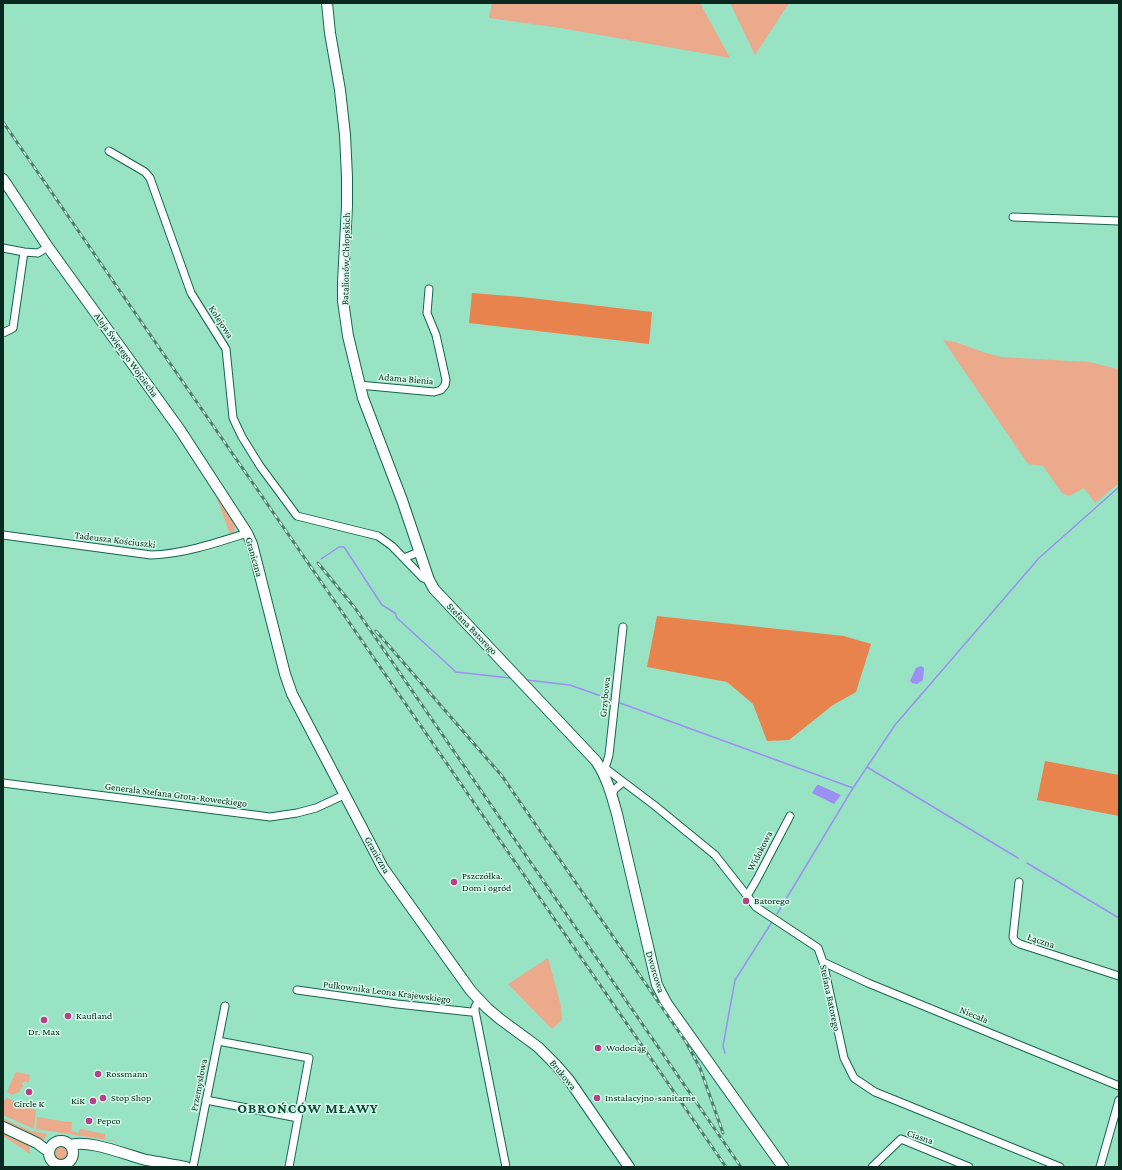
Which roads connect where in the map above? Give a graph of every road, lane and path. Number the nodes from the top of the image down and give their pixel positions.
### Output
1 (327, 3) edge
2 (109, 152) dead end
3 (3, 179) edge
4 (1013, 217) dead end
5 (1119, 221) edge
6 (48, 247) junction
7 (3, 248) edge
8 (24, 252) junction
9 (429, 288) dead end
10 (3, 333) edge
11 (359, 385) junction
12 (297, 516) joint
13 (247, 533) junction
14 (3, 535) edge
15 (419, 552) junction
16 (404, 558) junction
17 (429, 580) junction
18 (624, 627) dead end
19 (603, 769) junction
20 (623, 782) junction
21 (3, 783) edge
22 (344, 795) junction
23 (612, 796) junction
24 (790, 816) dead end
25 (1020, 882) dead end
26 (747, 896) junction
27 (823, 962) junction
28 (1119, 976) edge
29 (297, 990) dead end
30 (479, 1000) junction
31 (225, 1006) dead end
32 (475, 1011) junction
33 (218, 1041) junction
34 (1119, 1086) edge
35 (206, 1100) junction
36 (1119, 1100) edge
37 (298, 1118) junction
38 (3, 1127) edge
39 (50, 1148) junction
40 (70, 1159) edge
41 (186, 1167) edge
42 (193, 1167) edge
43 (289, 1167) edge
44 (506, 1167) edge
45 (629, 1167) edge
46 (783, 1167) edge
47 (872, 1167) edge
48 (969, 1167) edge
49 (1060, 1167) edge
50 (1100, 1167) edge

1 - 11 street, Batalionów Chłopskich
2 - 12 street, Kolejowa
3 - 6 street, Aleja Świętego Wojciecha
4 - 5 street
6 - 8 street
6 - 13 street, Aleja Świętego Wojciecha
7 - 8 street
8 - 10 street
9 - 11 street, Adama Bienia
11 - 15 street, Batalionów Chłopskich
12 - 16 street, Stefana Batorego
13 - 14 street, Tadeusza Kościuszki
13 - 22 street, Graniczna
15 - 16 street
15 - 17 street, Batalionów Chłopskich
16 - 17 street, Stefana Batorego
17 - 19 street, Stefana Batorego
18 - 19 street, Grzybowa
19 - 20 street, Stefana Batorego
19 - 23 street, Dworcowa
20 - 23 street
20 - 26 street, Stefana Batorego
21 - 22 street, Generała Stefana Grota-Roweckiego
22 - 30 street, Graniczna
23 - 46 street, Dworcowa
24 - 26 street, Widokowa
25 - 28 street, Łączna
26 - 27 street, Stefana Batorego
27 - 34 street, Niecała
27 - 49 street, Stefana Batorego
29 - 32 street, Pułkownika Leona Krajewskiego
30 - 32 street
30 - 45 street, Brukowa
31 - 33 street, Przemysłowa
32 - 44 street
33 - 35 street, Przemysłowa
33 - 37 street
35 - 37 street
35 - 42 street, Przemysłowa
36 - 50 street
37 - 43 street
38 - 39 street
39 - 40 street
39 - 40 street
40 - 41 street
47 - 48 street, Ciasna

